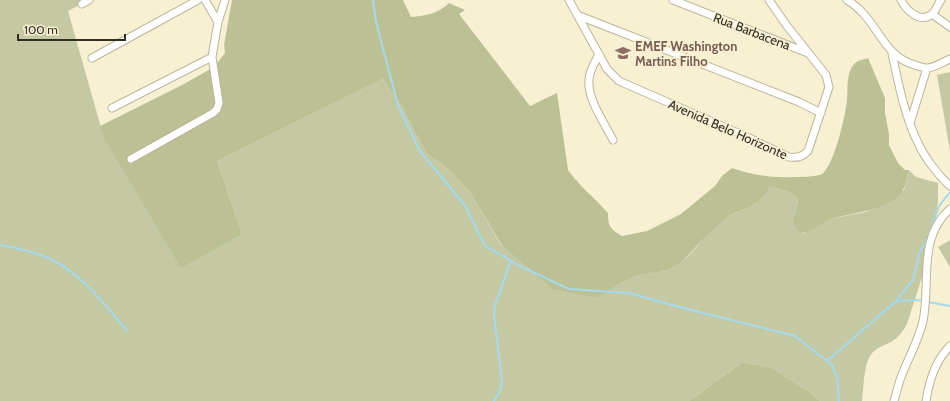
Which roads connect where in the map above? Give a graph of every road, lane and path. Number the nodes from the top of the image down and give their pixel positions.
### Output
1 (198, 0) edge
2 (205, 0) edge
3 (225, 0) edge
4 (569, 0) edge
5 (674, 0) edge
6 (769, 0) edge
7 (847, 0) edge
8 (901, 0) edge
9 (941, 0) edge
10 (932, 14) junction
11 (577, 15) junction
12 (218, 22) junction
13 (950, 27) edge
14 (808, 53) junction
15 (892, 53) junction
16 (599, 54) junction
17 (212, 57) junction
18 (92, 58) dead end
19 (950, 59) edge
20 (927, 68) junction
21 (112, 108) dead end
22 (822, 112) junction
23 (910, 123) junction
24 (613, 140) dead end
25 (131, 159) dead end
26 (950, 186) edge
27 (950, 209) edge
28 (950, 346) edge
29 (894, 401) edge
30 (926, 401) edge

1 - 18 street
2 - 12 street
3 - 12 street
4 - 11 street, Avenida Belo Horizonte
5 - 14 street, Rua Barbacena
6 - 14 street, Avenida Belo Horizonte
7 - 15 street
8 - 10 street
9 - 10 street
10 - 13 street
11 - 16 street, Avenida Belo Horizonte
11 - 22 street
12 - 17 street
14 - 22 street, Avenida Belo Horizonte
15 - 20 street
15 - 23 street
16 - 22 street, Avenida Belo Horizonte
16 - 24 street
17 - 21 street
17 - 25 street
19 - 20 street
20 - 23 street
23 - 26 street
27 - 29 street
28 - 30 street

